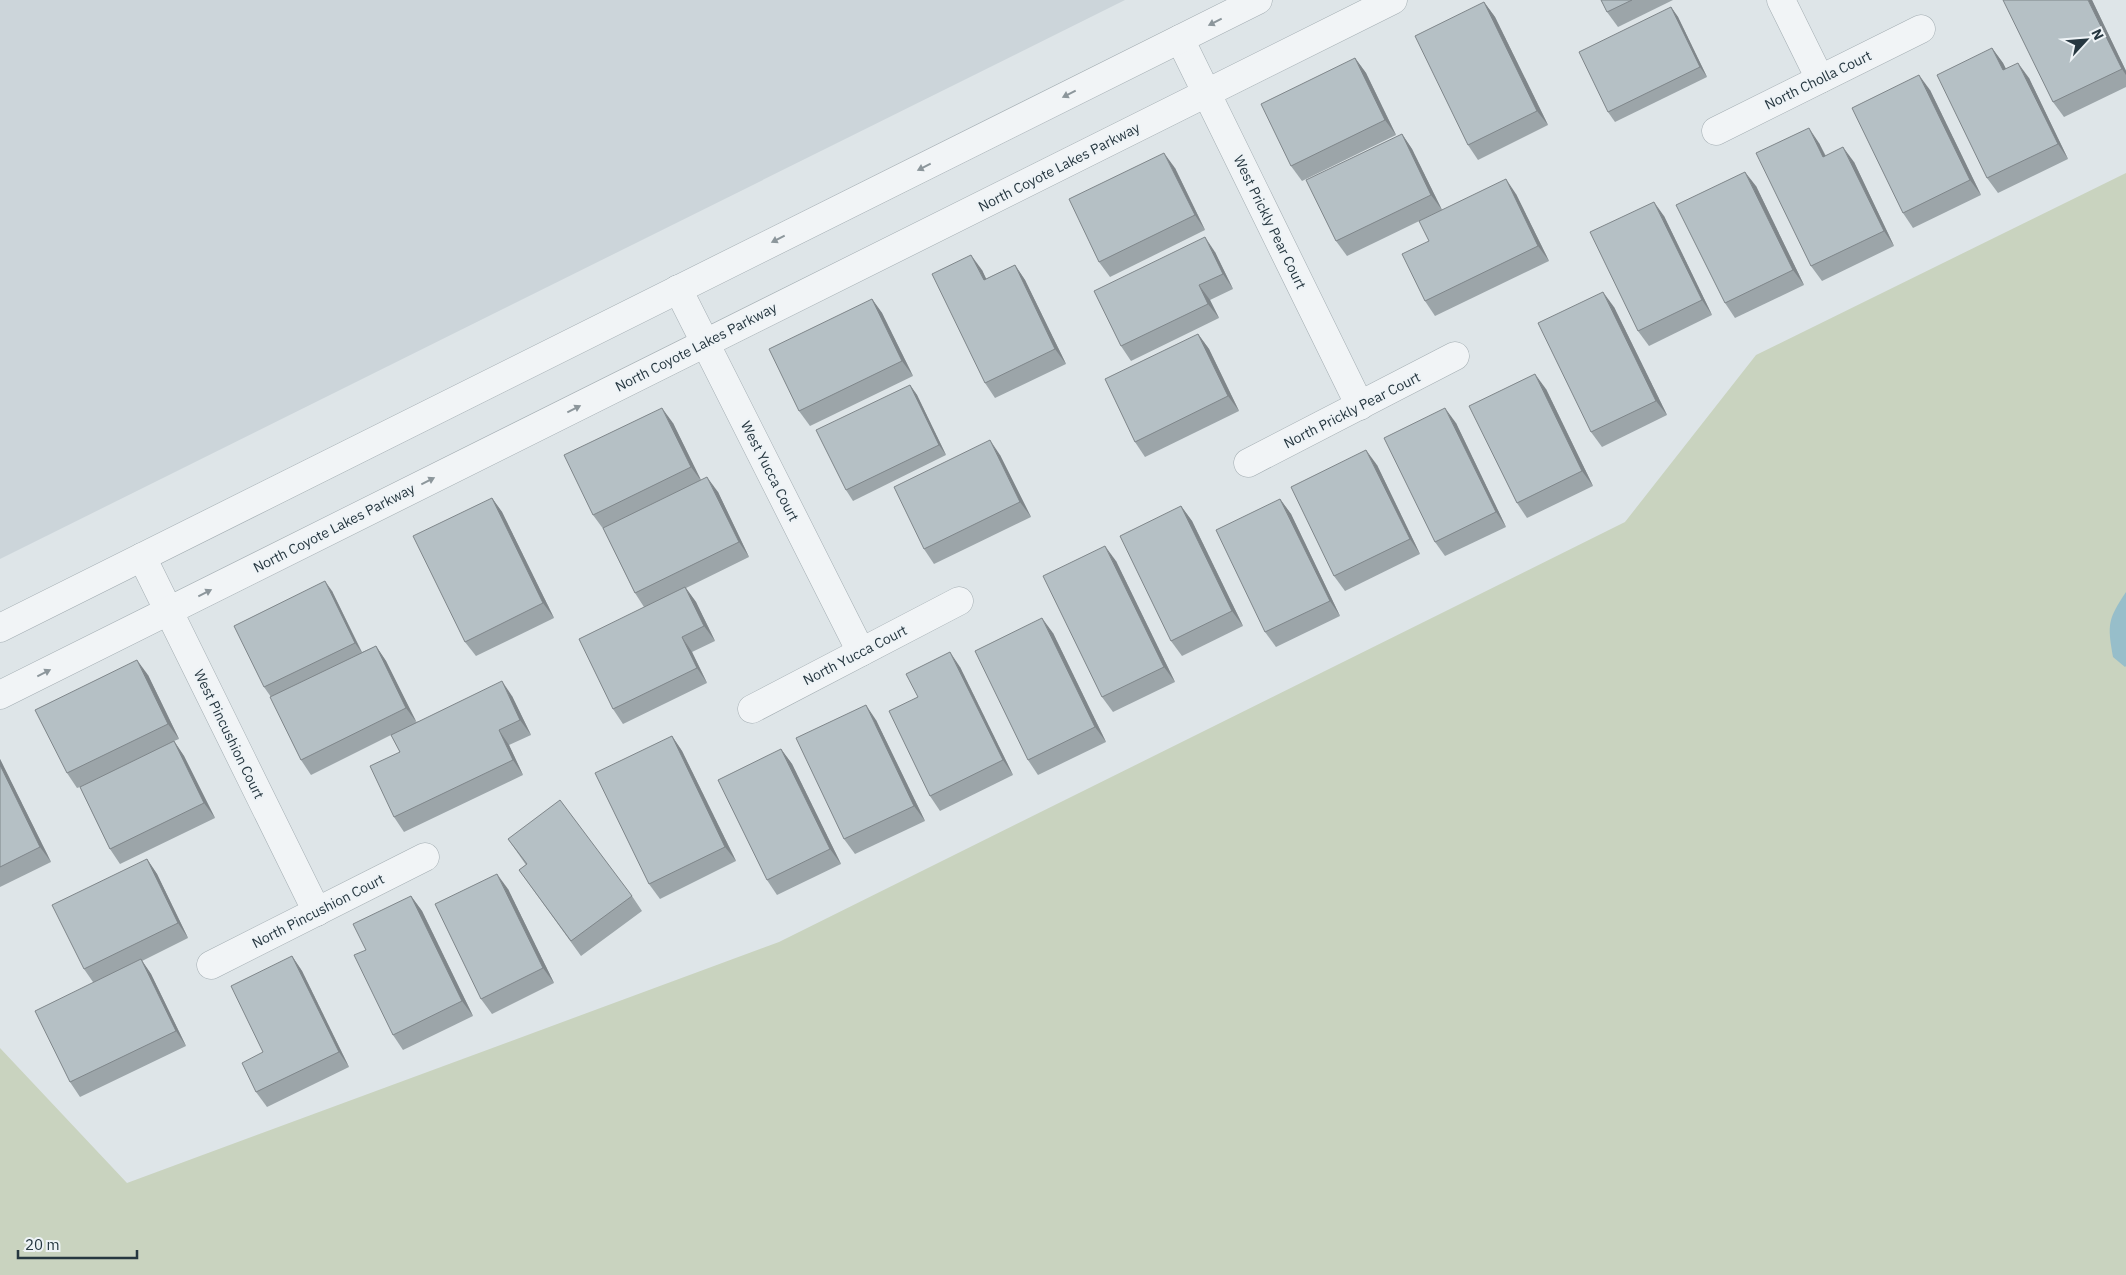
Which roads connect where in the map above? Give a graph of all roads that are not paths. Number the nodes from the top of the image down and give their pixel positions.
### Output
1 (1258, 0) edge
2 (1393, 0) edge
3 (1781, 0) edge
4 (1921, 29) dead end
5 (1180, 39) junction
6 (1820, 79) junction
7 (1206, 93) junction
8 (1716, 130) dead end
9 (678, 289) junction
10 (705, 343) junction
11 (1455, 356) dead end
12 (1360, 406) junction
13 (1248, 463) dead end
14 (142, 557) junction
15 (959, 601) dead end
16 (168, 611) junction
17 (0, 628) edge
18 (862, 652) junction
19 (0, 695) edge
20 (752, 709) dead end
21 (425, 857) dead end
22 (316, 912) junction
23 (210, 965) dead end

1 -> 5 street
2 - 7 street, North Coyote Lakes Parkway
3 - 6 street
4 - 6 street, North Cholla Court
5 - 7 street, West Prickly Pear Court
5 -> 9 street
6 - 8 street, North Cholla Court
7 - 10 street, North Coyote Lakes Parkway
7 - 12 street, West Prickly Pear Court
9 - 10 street, West Yucca Court
9 - 14 street
16 -> 10 street, North Coyote Lakes Parkway
10 - 18 street, West Yucca Court
11 - 12 street, North Prickly Pear Court
12 - 13 street, North Prickly Pear Court
14 - 16 street, West Pincushion Court
14 - 17 street
15 - 18 street, North Yucca Court
19 -> 16 street, North Coyote Lakes Parkway
16 - 22 street, West Pincushion Court
18 - 20 street, North Yucca Court
21 - 22 street, North Pincushion Court
22 - 23 street, North Pincushion Court

